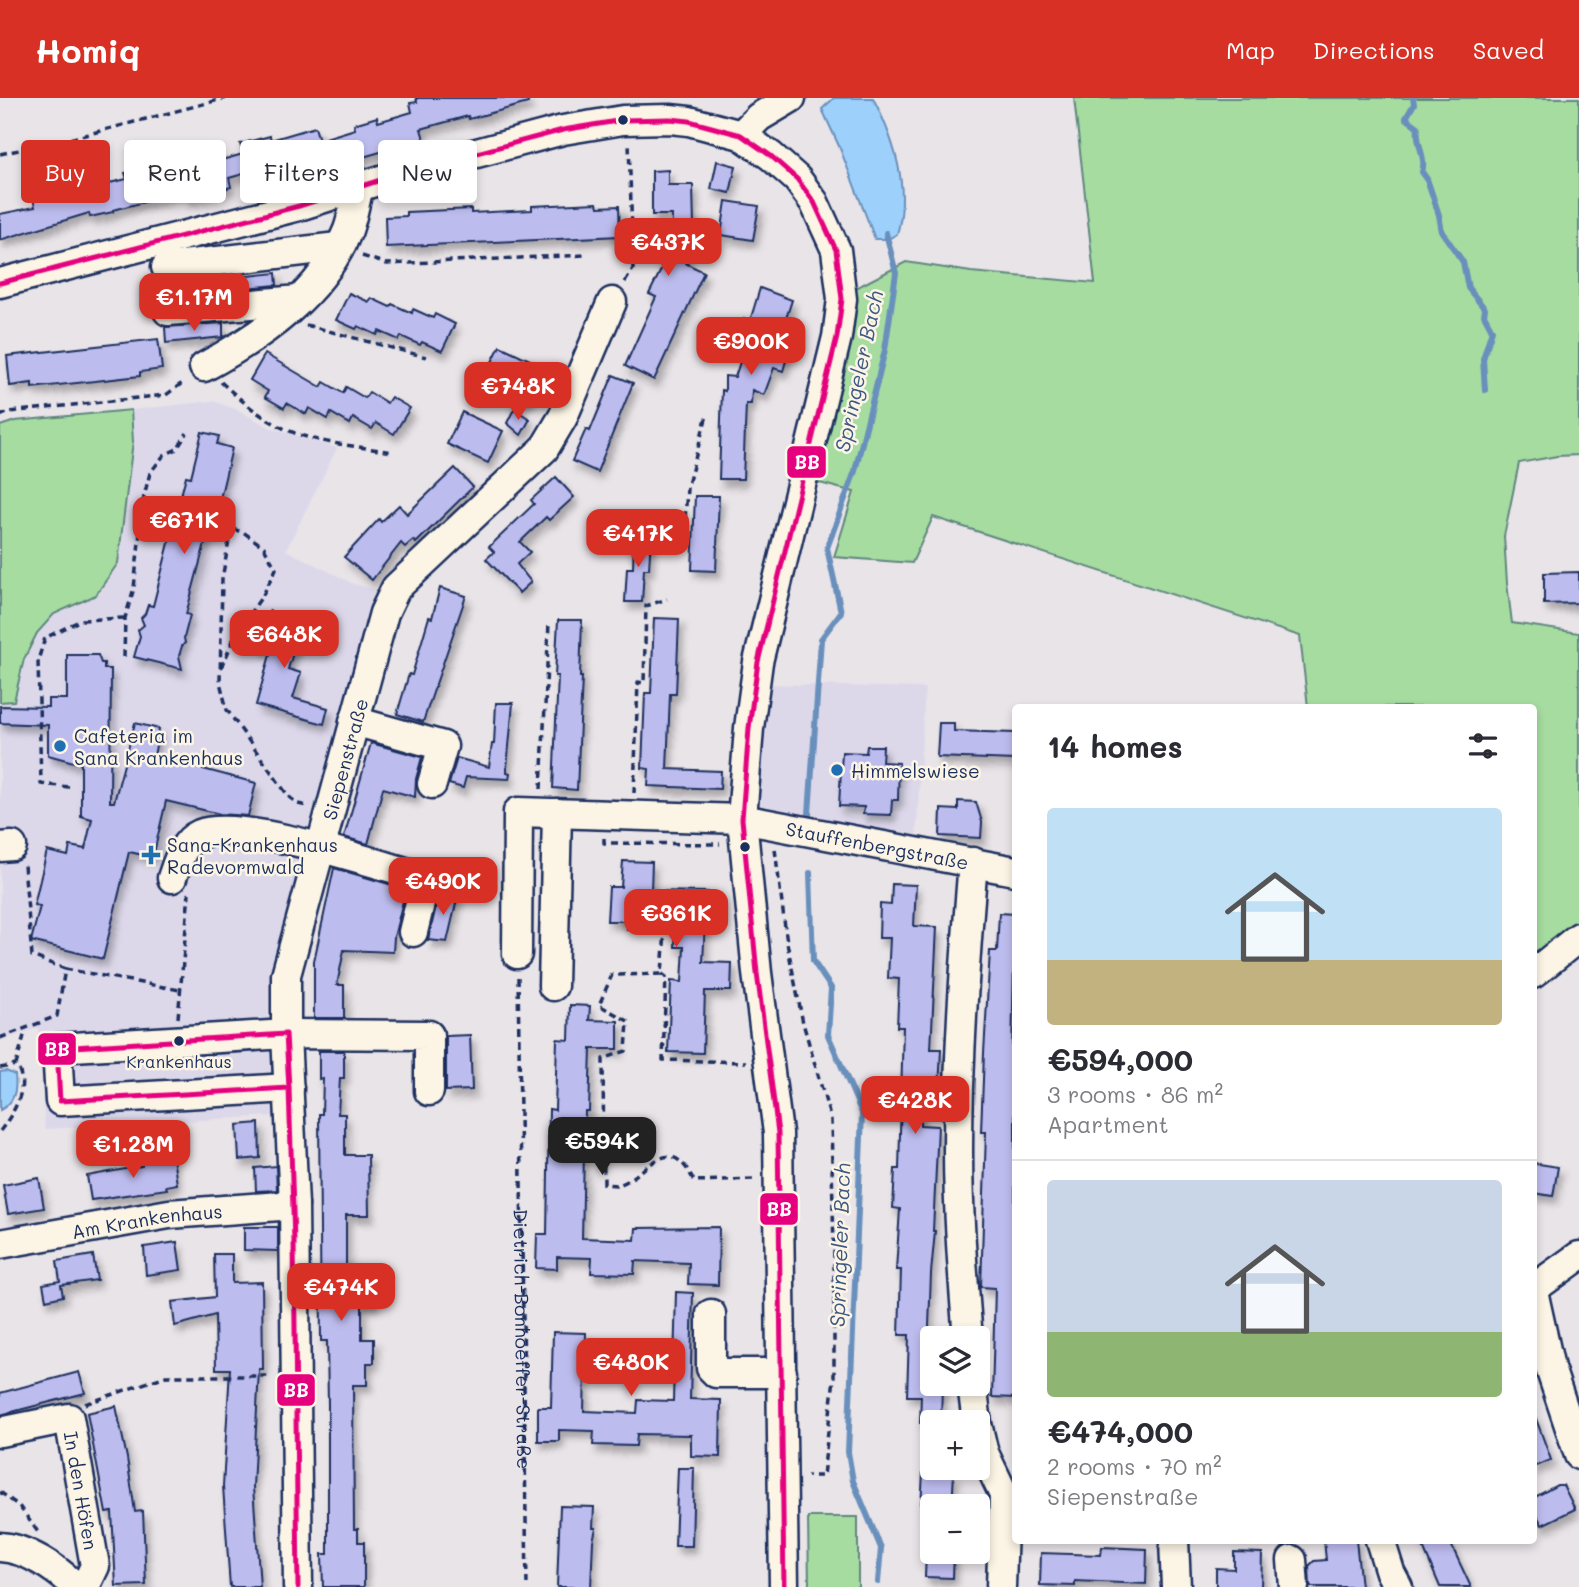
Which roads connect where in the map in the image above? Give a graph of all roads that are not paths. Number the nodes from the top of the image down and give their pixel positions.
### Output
1 (789, 99) edge
2 (741, 135) junction
3 (364, 186) edge
4 (305, 203) edge
5 (355, 203) edge
6 (338, 247) junction
7 (166, 267) dead end
8 (0, 283) edge
9 (612, 302) road end
10 (290, 309) junction
11 (168, 312) dead end
12 (204, 367) road end
13 (354, 722) junction
14 (432, 784) dead end
15 (549, 813) junction
16 (742, 819) junction
17 (319, 848) junction
18 (973, 862) junction
19 (1012, 870) edge
20 (181, 879) road end
21 (413, 932) dead end
22 (1579, 937) edge
23 (517, 954) road end
24 (1537, 971) edge
25 (553, 986) dead end
26 (286, 1034) junction
27 (289, 1088) junction
28 (429, 1091) dead end
29 (295, 1205) junction
30 (0, 1244) edge
31 (1579, 1256) edge
32 (1537, 1287) edge
33 (1537, 1308) edge
34 (711, 1314) dead end
35 (967, 1326) edge
36 (782, 1373) junction
37 (0, 1432) edge
38 (1579, 1455) edge
39 (990, 1466) edge
40 (1174, 1544) edge
41 (1381, 1544) edge
42 (0, 1547) edge
43 (76, 1587) edge
44 (85, 1587) edge
45 (299, 1587) edge
46 (784, 1587) edge
47 (1001, 1587) edge
48 (1176, 1587) edge
49 (1398, 1587) edge

1 - 2 street
2 - 3 street
2 - 16 street
4 - 8 street
5 - 6 street
6 - 7 street
6 - 10 street
9 - 13 street, Siepenstraße
10 - 11 street
10 - 12 street
13 - 14 street
13 - 17 street, Siepenstraße
15 - 16 street
15 - 23 street
15 - 25 street
16 - 18 street, Stauffenbergstraße
16 - 36 street
17 - 20 street
17 - 21 street
17 - 26 street, Siepenstraße
18 - 19 street, Stauffenbergstraße
18 - 35 street
22 - 24 street
26 - 27 street, Siepenstraße
26 - 27 street
26 - 28 street
27 - 29 street, Siepenstraße
29 - 30 street, Am Krankenhaus
29 - 45 street, Siepenstraße
31 - 32 street
33 - 38 street
34 - 36 street
36 - 46 street
37 - 44 street, In den Höfen
39 - 47 street
40 - 48 street
41 - 49 street
42 - 43 street

